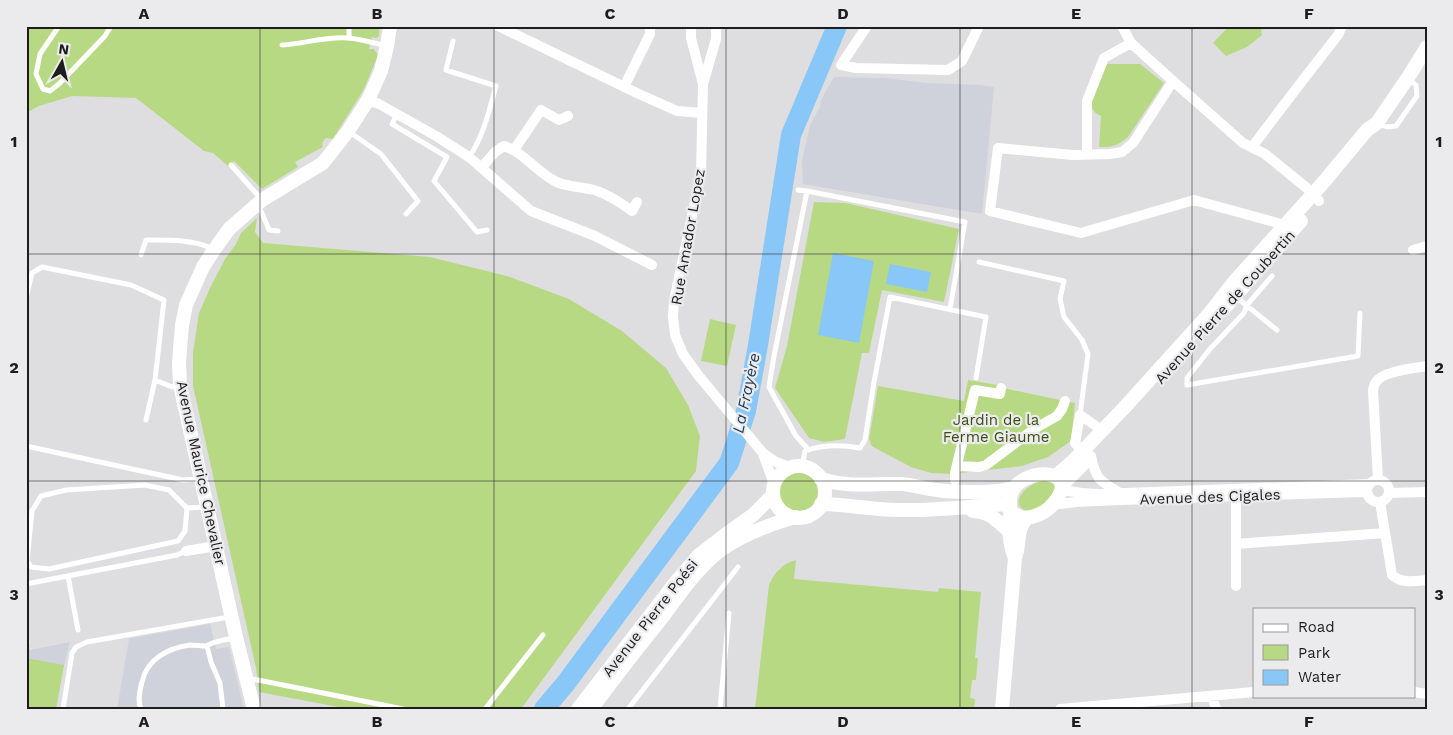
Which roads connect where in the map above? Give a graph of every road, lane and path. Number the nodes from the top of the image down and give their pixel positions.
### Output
1 (59, 26) edge
2 (111, 26) edge
3 (349, 26) edge
4 (390, 26) edge
5 (498, 26) edge
6 (650, 26) edge
7 (691, 26) edge
8 (716, 26) edge
9 (866, 26) edge
10 (979, 26) edge
11 (1122, 26) edge
12 (1342, 26) edge
13 (349, 38) junction
14 (453, 41) dead end
15 (1131, 43) junction
16 (282, 45) dead end
17 (387, 46) junction
18 (1427, 47) edge
19 (1173, 81) junction
20 (703, 84) junction
21 (624, 86) junction
22 (368, 100) junction
23 (702, 113) junction
24 (397, 114) junction
25 (568, 116) dead end
26 (348, 131) junction
27 (1252, 147) junction
28 (514, 150) junction
29 (1087, 155) junction
30 (469, 157) junction
31 (231, 165) dead end
32 (482, 167) junction
33 (798, 190) dead end
34 (807, 191) junction
35 (1316, 198) junction
36 (259, 202) junction
37 (637, 202) dead end
38 (406, 214) dead end
39 (1285, 225) junction
40 (487, 230) dead end
41 (278, 231) dead end
42 (1427, 246) edge
43 (214, 250) junction
44 (1413, 250) dead end
45 (141, 255) dead end
46 (979, 262) dead end
47 (652, 265) dead end
48 (1272, 276) dead end
49 (1232, 293) junction
50 (26, 298) edge
51 (1247, 305) junction
52 (950, 309) junction
53 (1360, 313) dead end
54 (1276, 330) dead end
55 (1427, 366) edge
56 (976, 378) dead end
57 (155, 380) junction
58 (180, 385) junction
59 (1001, 388) dead end
60 (1065, 400) dead end
61 (1080, 415) junction
62 (146, 420) dead end
63 (1103, 431) junction
64 (26, 446) edge
65 (808, 450) junction
66 (763, 453) junction
67 (1086, 454) junction
68 (957, 466) junction
69 (796, 467) junction
70 (201, 479) junction
71 (821, 479) junction
72 (955, 480) dead end
73 (1060, 484) junction
74 (1372, 486) junction
75 (1014, 488) junction
76 (773, 490) junction
77 (1427, 492) edge
78 (1121, 493) junction
79 (1389, 493) junction
80 (1236, 496) junction
81 (1380, 502) junction
82 (821, 504) junction
83 (1052, 505) junction
84 (207, 507) junction
85 (187, 508) junction
86 (955, 508) junction
87 (1010, 508) junction
88 (796, 517) junction
89 (1027, 518) junction
90 (1009, 531) junction
91 (1385, 533) junction
92 (1236, 544) junction
93 (216, 546) junction
94 (186, 551) joint
95 (1015, 558) junction
96 (738, 567) dead end
97 (68, 576) junction
98 (1427, 580) edge
99 (26, 584) edge
100 (1236, 586) dead end
101 (729, 613) dead end
102 (232, 616) junction
103 (78, 630) dead end
104 (543, 635) dead end
105 (236, 638) junction
106 (207, 646) junction
107 (253, 679) junction
108 (1253, 692) edge
109 (1212, 696) junction
110 (63, 709) edge
111 (141, 709) edge
112 (223, 709) edge
113 (254, 709) edge
114 (403, 709) edge
115 (485, 709) edge
116 (578, 709) edge
117 (591, 709) edge
118 (628, 709) edge
119 (720, 709) edge
120 (1002, 709) edge
121 (1060, 709) edge
122 (1216, 709) edge

1 - 2 lane
3 - 13 lane
4 - 17 main road, Avenue Maurice Chevalier
5 - 21 street
6 - 21 street
7 - 20 street, Rue Amador Lopez
8 - 20 street, Rue Amador Lopez
9 - 10 street
11 - 15 street
12 - 27 street
13 - 16 lane
13 - 17 lane
14 - 30 lane
15 - 19 street
15 - 29 street
17 - 22 main road, Avenue Maurice Chevalier
18 - 35 main road, Avenue Pierre de Coubertin
19 - 27 street
19 - 29 street
20 - 23 street, Rue Amador Lopez
21 - 23 street
22 - 24 street
22 - 26 main road, Avenue Maurice Chevalier
23 - 66 street, Rue Amador Lopez
24 - 30 street
24 - 40 lane
25 - 28 street
26 - 36 main road, Avenue Maurice Chevalier
26 - 38 lane
27 - 35 street
28 - 32 street
28 - 37 street
29 - 39 street
30 - 32 street
31 - 36 lane
32 - 47 street
33 - 34 lane
34 - 52 lane
34 - 65 lane
35 - 39 main road, Avenue Pierre de Coubertin
35 - 49 main road, Avenue Pierre de Coubertin
36 - 41 lane
36 - 43 main road, Avenue Maurice Chevalier
39 - 49 main road, Avenue Pierre de Coubertin
42 - 44 street
43 - 45 lane
43 - 58 main road, Avenue Maurice Chevalier
46 - 61 lane
48 - 51 lane
49 - 51 lane
49 - 63 main road, Avenue Pierre de Coubertin
49 - 67 main road, Avenue Pierre de Coubertin
50 - 57 lane
51 - 53 lane
51 - 54 lane
52 - 56 lane
52 - 65 lane
55 - 74 street
57 - 58 lane
57 - 62 lane
58 - 70 main road, Avenue Maurice Chevalier
59 - 68 street
60 - 68 street
61 - 63 street
61 - 67 street
63 - 67 main road, Avenue Pierre de Coubertin
64 - 70 lane
65 - 69 lane
66 - 69 street
66 - 76 street
67 - 73 main road, Avenue Pierre de Coubertin
67 - 78 street, Avenue des Cigales
68 - 72 street
69 - 71 main road
69 - 76 main road
70 - 84 main road, Avenue Maurice Chevalier
71 - 75 main road
71 - 82 main road
73 - 75 main road
73 - 78 street, Avenue des Cigales
73 - 83 main road
74 - 78 street, Avenue des Cigales
74 - 79 street
74 - 80 street, Avenue des Cigales
74 - 81 street
75 - 87 main road
76 - 88 main road
76 - 116 main road, Avenue Pierre Poési
77 - 79 street
79 - 81 street
80 - 83 street, Avenue des Cigales
80 - 92 street
81 - 91 street
82 - 86 main road
82 - 88 main road
83 - 89 main road
84 - 85 lane
84 - 93 main road, Avenue Maurice Chevalier
85 - 85 lane
86 - 87 main road
86 - 90 main road
87 - 89 main road
87 - 90 main road
88 - 117 main road, Avenue Pierre Poési
89 - 95 main road
90 - 95 main road
91 - 92 street
91 - 98 street
92 - 100 street
93 - 94 street
93 - 102 main road, Avenue Maurice Chevalier
94 - 97 lane
95 - 120 main road
96 - 118 lane
97 - 99 lane
97 - 103 lane
101 - 119 lane
102 - 105 main road, Avenue Maurice Chevalier
102 - 110 lane
104 - 115 lane
105 - 106 lane
105 - 107 main road, Avenue Maurice Chevalier
106 - 111 lane
106 - 112 lane
107 - 113 main road, Avenue Maurice Chevalier
107 - 114 lane
108 - 109 street
109 - 121 street
109 - 122 street

